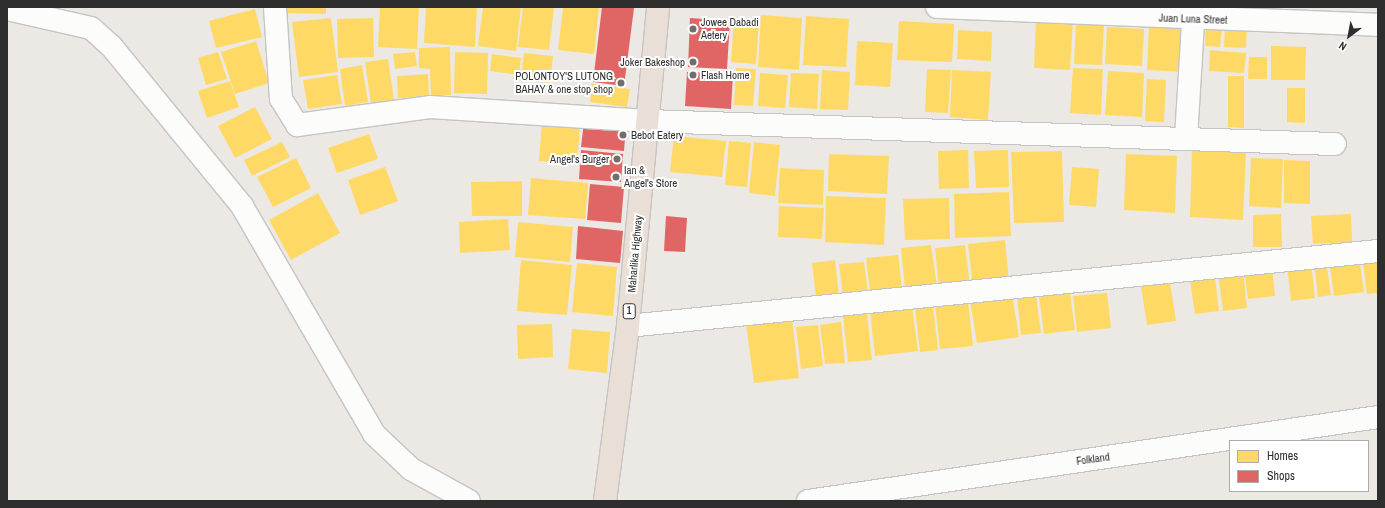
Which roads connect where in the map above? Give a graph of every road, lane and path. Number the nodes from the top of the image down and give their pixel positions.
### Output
1 (275, 7) edge
2 (658, 7) edge
3 (937, 7) edge
4 (7, 9) edge
5 (1046, 9) edge
6 (1194, 13) edge
7 (1378, 24) edge
8 (648, 121) junction
9 (1186, 138) junction
10 (1335, 144) dead end
11 (1378, 251) edge
12 (628, 326) junction
13 (1378, 417) edge
14 (469, 501) edge
15 (605, 501) edge
16 (808, 501) edge

1 - 8 street
2 - 8 highway, Maharlika Highway / 1
3 - 5 street, Juan Luna Street
4 - 14 street
5 - 6 street, Juan Luna Street
6 - 7 street, Juan Luna Street
6 - 9 street
8 - 9 street
8 - 12 highway, Maharlika Highway / 1
9 - 10 street
11 - 12 street
12 - 15 highway, Maharlika Highway / 1
13 - 16 street, Folkland

